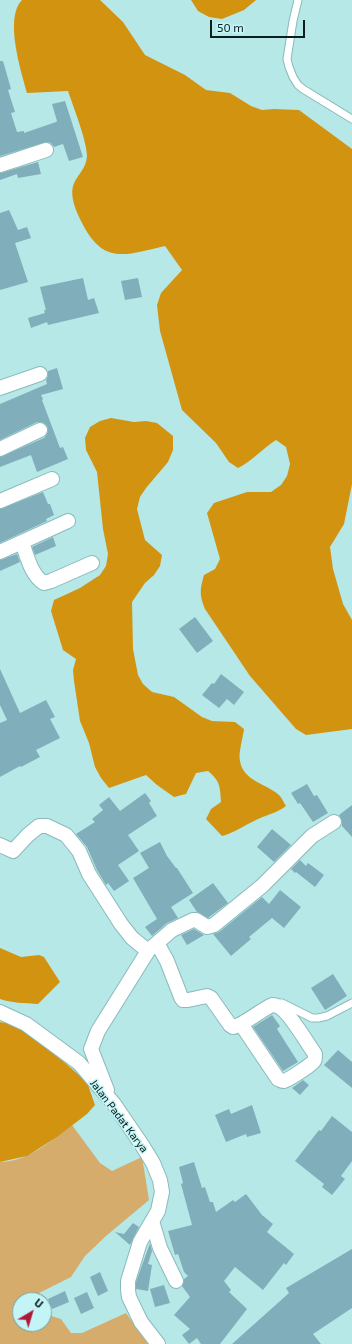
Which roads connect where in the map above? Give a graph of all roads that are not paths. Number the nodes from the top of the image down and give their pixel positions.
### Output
1 (298, 0) edge
2 (352, 119) edge
3 (46, 150) dead end
4 (0, 165) edge
5 (40, 374) dead end
6 (0, 388) edge
7 (40, 430) dead end
8 (0, 449) edge
9 (52, 479) dead end
10 (0, 501) edge
11 (68, 522) dead end
12 (22, 542) junction
13 (0, 552) edge
14 (92, 563) dead end
15 (334, 822) dead end
16 (0, 845) edge
17 (152, 947) junction
18 (352, 1003) edge
19 (272, 1005) junction
20 (0, 1012) edge
21 (241, 1024) junction
22 (114, 1104) junction
23 (152, 1221) junction
24 (176, 1282) dead end
25 (158, 1344) edge

1 - 2 lane
3 - 4 street
5 - 6 street
7 - 8 street
9 - 10 street
11 - 12 street
12 - 13 street
12 - 14 street
15 - 17 street
16 - 17 street
17 - 21 street
17 - 22 street
18 - 19 lane
19 - 21 street
19 - 21 street
20 - 22 street, Jalan Padat Karya
22 - 23 street, Jalan Padat Karya
23 - 24 street
23 - 25 street, Jalan Padat Karya

